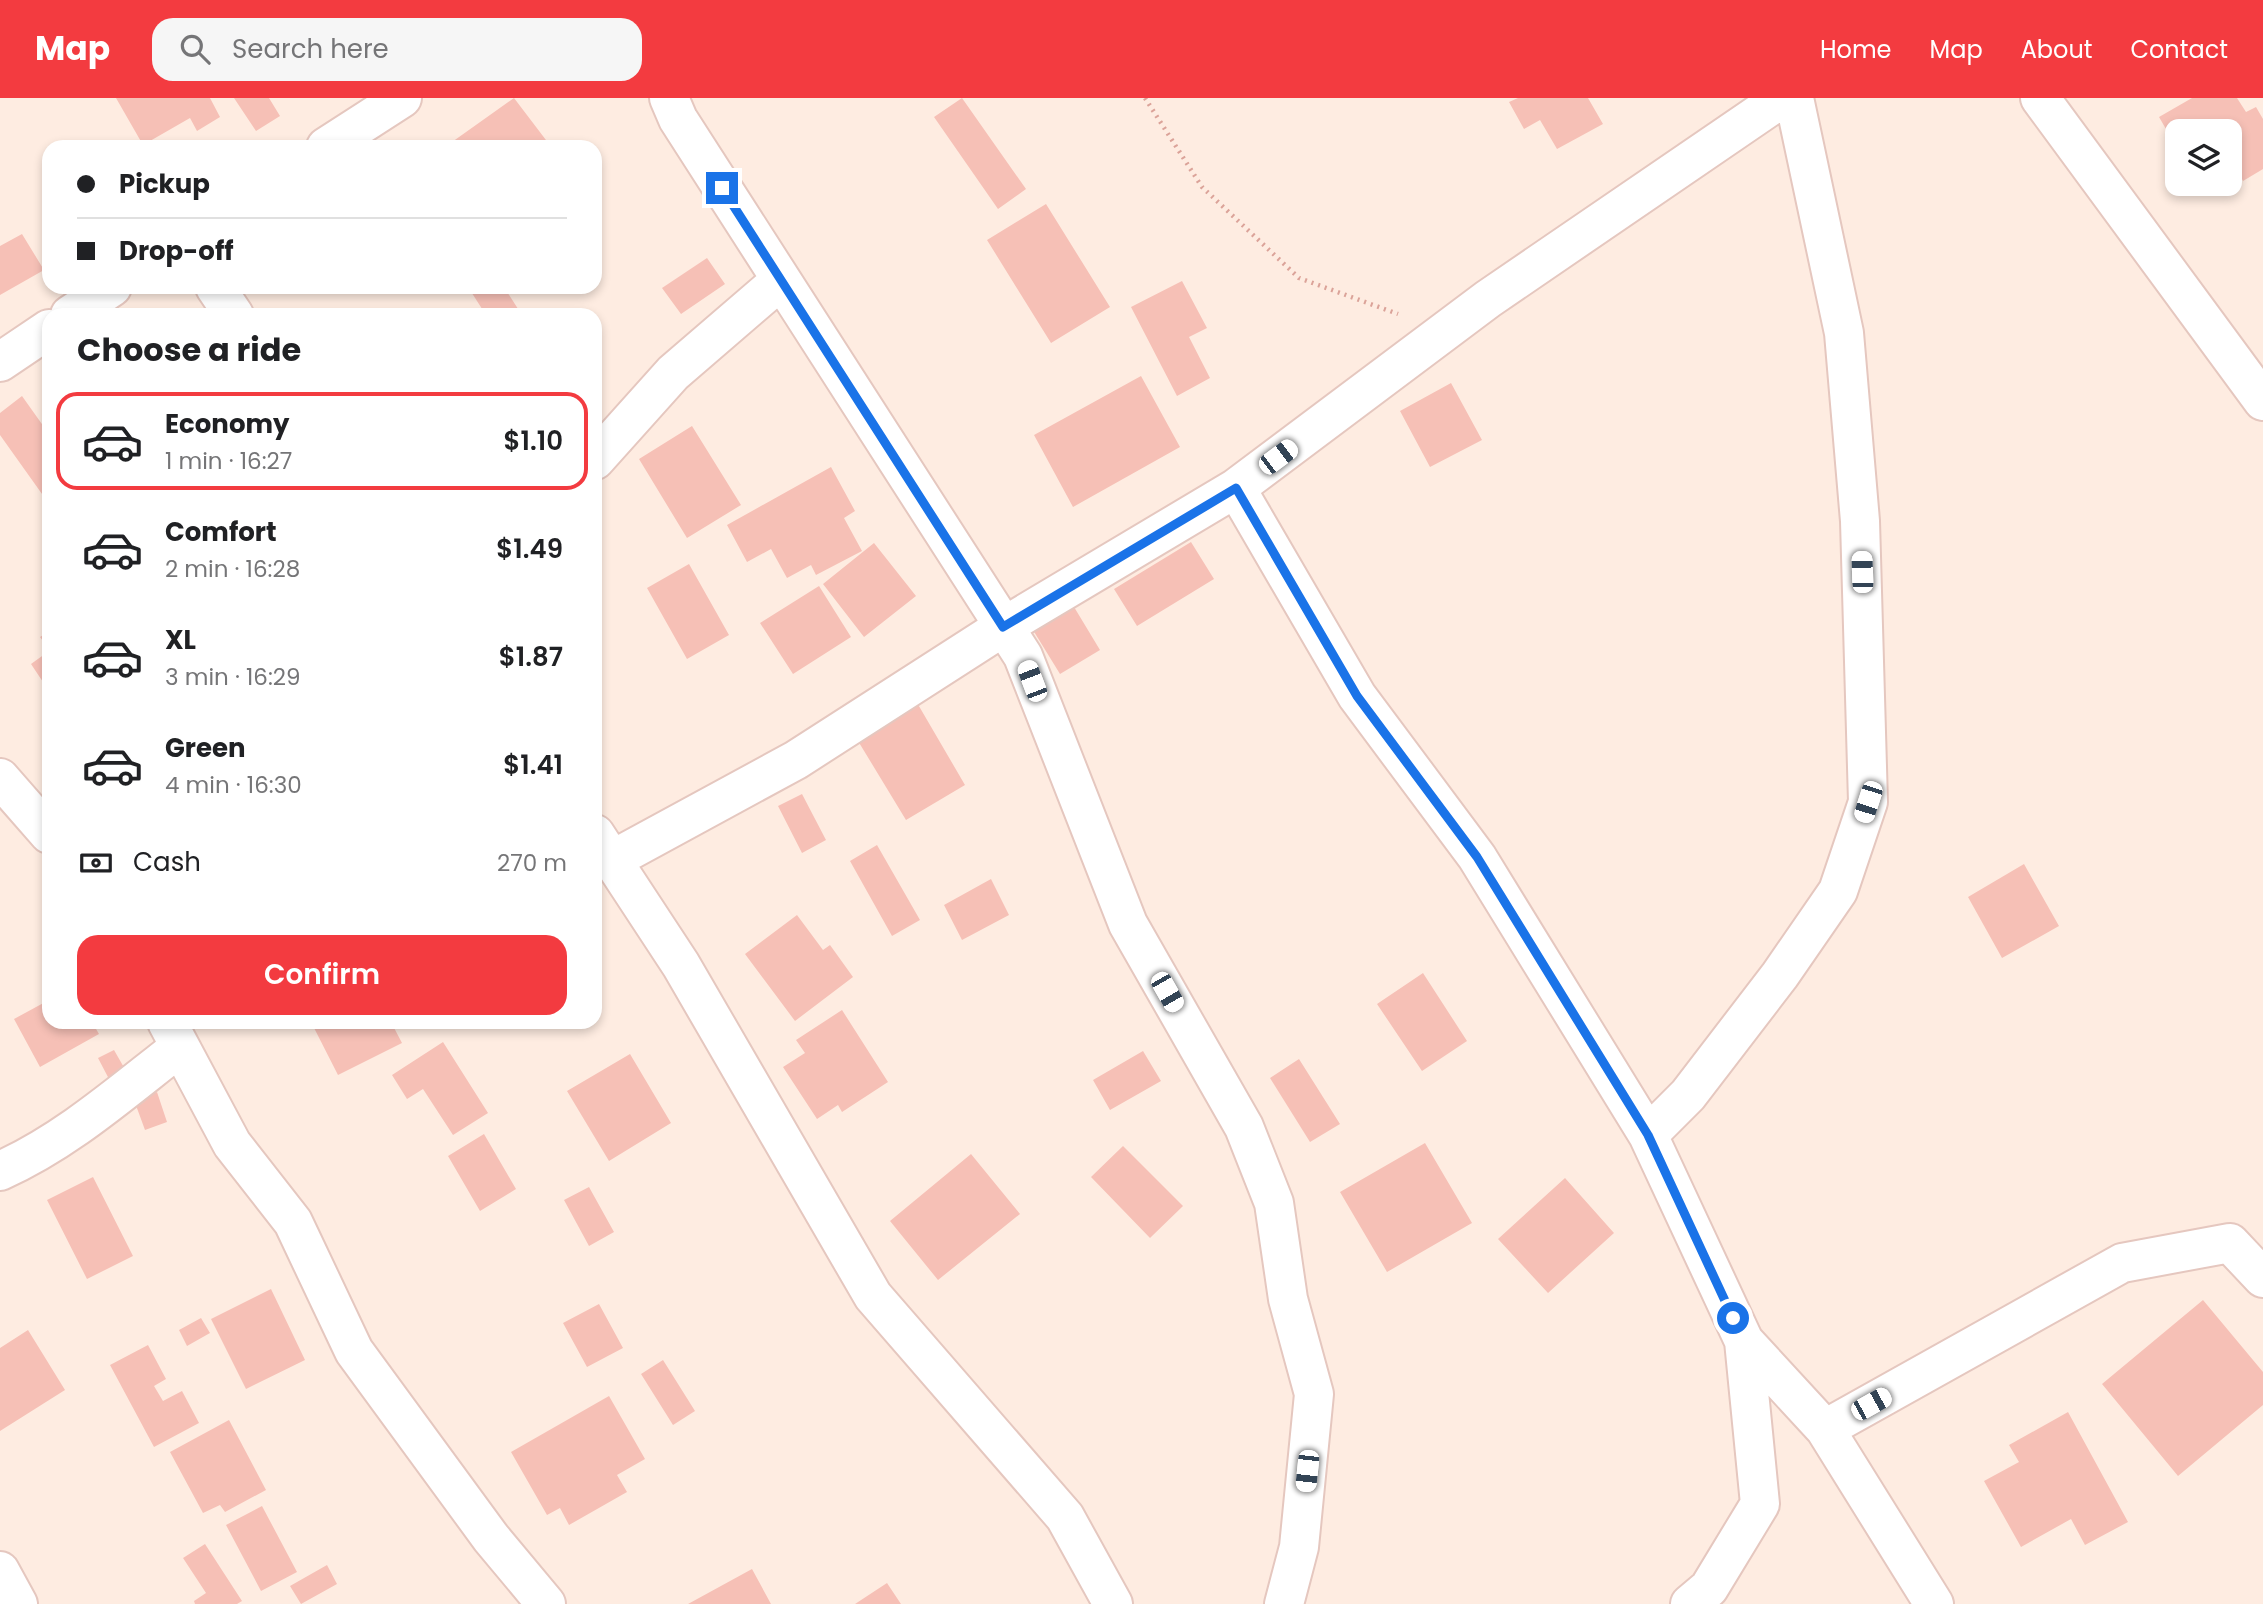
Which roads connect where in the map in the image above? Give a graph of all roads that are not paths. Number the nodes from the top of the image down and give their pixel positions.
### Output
1 (402, 98) edge
2 (669, 98) edge
3 (1782, 98) edge
4 (1794, 98) edge
5 (2040, 98) edge
6 (337, 140) edge
7 (781, 279) junction
8 (102, 294) edge
9 (80, 308) edge
10 (42, 334) edge
11 (0, 362) edge
12 (2263, 401) edge
13 (602, 452) edge
14 (1236, 488) junction
15 (1003, 627) junction
16 (0, 778) edge
17 (42, 826) edge
18 (603, 847) edge
19 (174, 1034) edge
20 (1648, 1135) junction
21 (0, 1171) edge
22 (2263, 1279) edge
23 (1744, 1341) junction
24 (1825, 1429) junction
25 (0, 1571) edge
26 (18, 1604) edge
27 (546, 1604) edge
28 (1113, 1604) edge
29 (1284, 1604) edge
30 (1690, 1604) edge
31 (1934, 1604) edge

1 - 6 street
2 - 7 street
3 - 14 street
4 - 20 street
5 - 12 street
7 - 13 street
7 - 15 street
8 - 9 street
10 - 11 street
14 - 15 street
14 - 20 street
15 - 18 street
15 - 29 street
16 - 17 street
18 - 28 street
19 - 21 street
19 - 27 street
20 - 23 street
22 - 24 street
23 - 24 street
23 - 30 street
24 - 31 street
25 - 26 street

